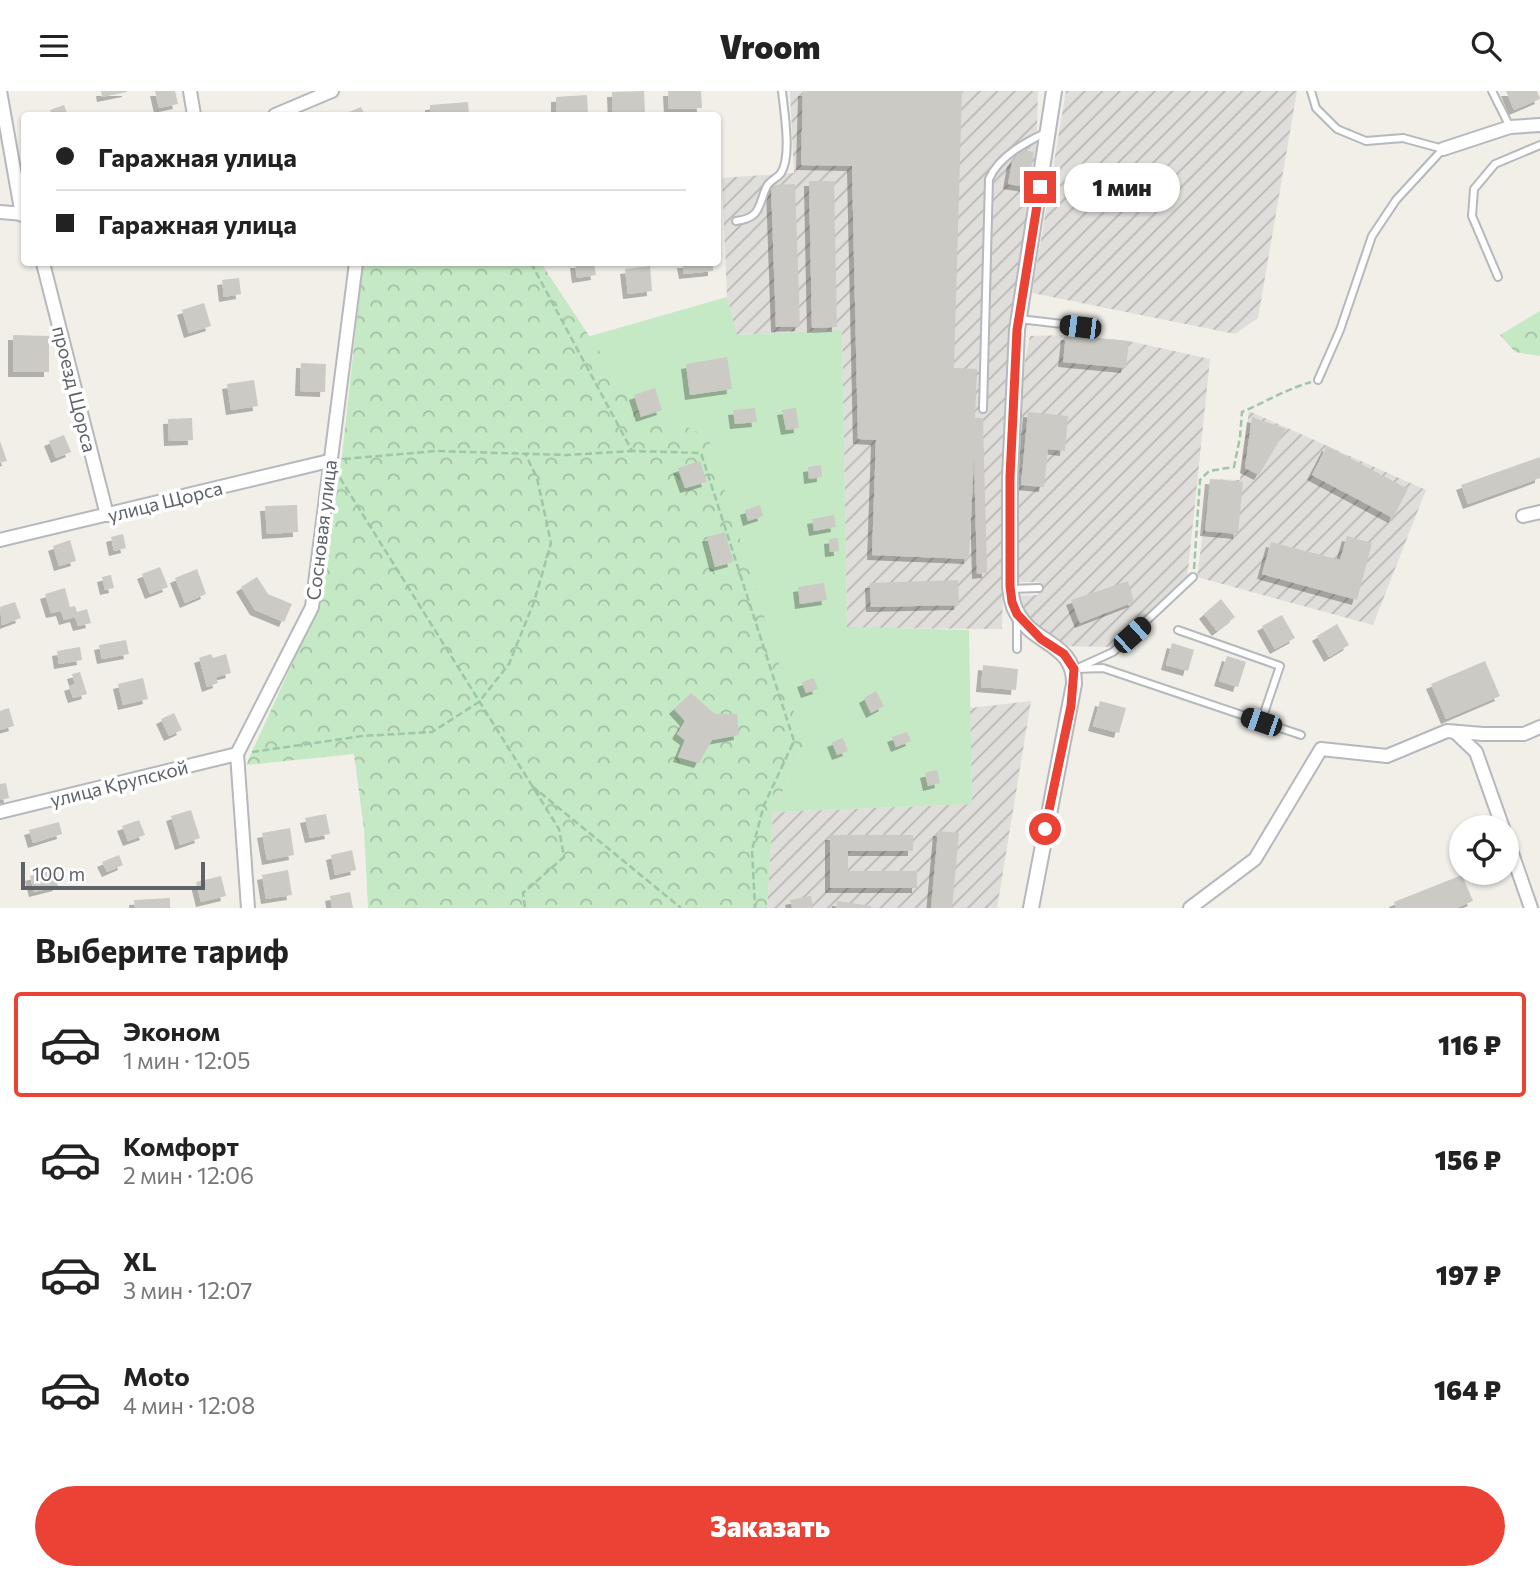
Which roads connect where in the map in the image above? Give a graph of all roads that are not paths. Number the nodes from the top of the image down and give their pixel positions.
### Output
1 (0, 91) edge
2 (190, 91) edge
3 (332, 91) edge
4 (782, 91) edge
5 (1054, 91) edge
6 (1311, 91) edge
7 (1492, 91) edge
8 (194, 112) edge
9 (282, 112) edge
10 (1540, 125) edge
11 (1510, 127) junction
12 (1048, 132) junction
13 (1540, 145) edge
14 (1443, 149) junction
15 (21, 203) edge
16 (0, 212) edge
17 (21, 214) edge
18 (736, 221) dead end
19 (44, 266) edge
20 (356, 266) edge
21 (1498, 277) dead end
22 (1019, 319) junction
23 (1080, 327) dead end
24 (1318, 380) road end
25 (983, 409) dead end
26 (329, 461) junction
27 (1540, 512) edge
28 (107, 515) junction
29 (1523, 516) dead end
30 (0, 540) edge
31 (1193, 577) road end
32 (1039, 588) dead end
33 (1008, 592) junction
34 (1017, 614) junction
35 (1178, 630) dead end
36 (1017, 649) dead end
37 (1074, 669) junction
38 (1261, 722) junction
39 (1540, 727) edge
40 (1455, 731) junction
41 (1301, 735) dead end
42 (237, 754) junction
43 (0, 812) edge
44 (1498, 815) edge
45 (1519, 874) edge
46 (248, 908) edge
47 (1031, 908) edge
48 (1189, 908) edge
49 (1531, 908) edge

1 - 15 street
2 - 8 street
3 - 9 street
4 - 18 lane
5 - 12 street
6 - 14 lane
7 - 11 lane
10 - 11 street
11 - 14 street
12 - 22 street
12 - 25 lane
13 - 21 lane
14 - 24 lane
16 - 17 street
19 - 28 street, проезд Щорса
20 - 26 street, Сосновая улица
22 - 23 lane
22 - 33 street
26 - 28 street, улица Щорса
26 - 42 street, Сосновая улица
27 - 29 street
28 - 30 street, улица Щорса
31 - 37 lane
32 - 33 lane
33 - 34 street
34 - 36 lane
34 - 37 street
35 - 38 lane
37 - 38 lane
37 - 47 street
38 - 41 lane
39 - 40 street
40 - 44 street
40 - 48 street
42 - 43 street, улица Крупской
42 - 46 street
45 - 49 street

